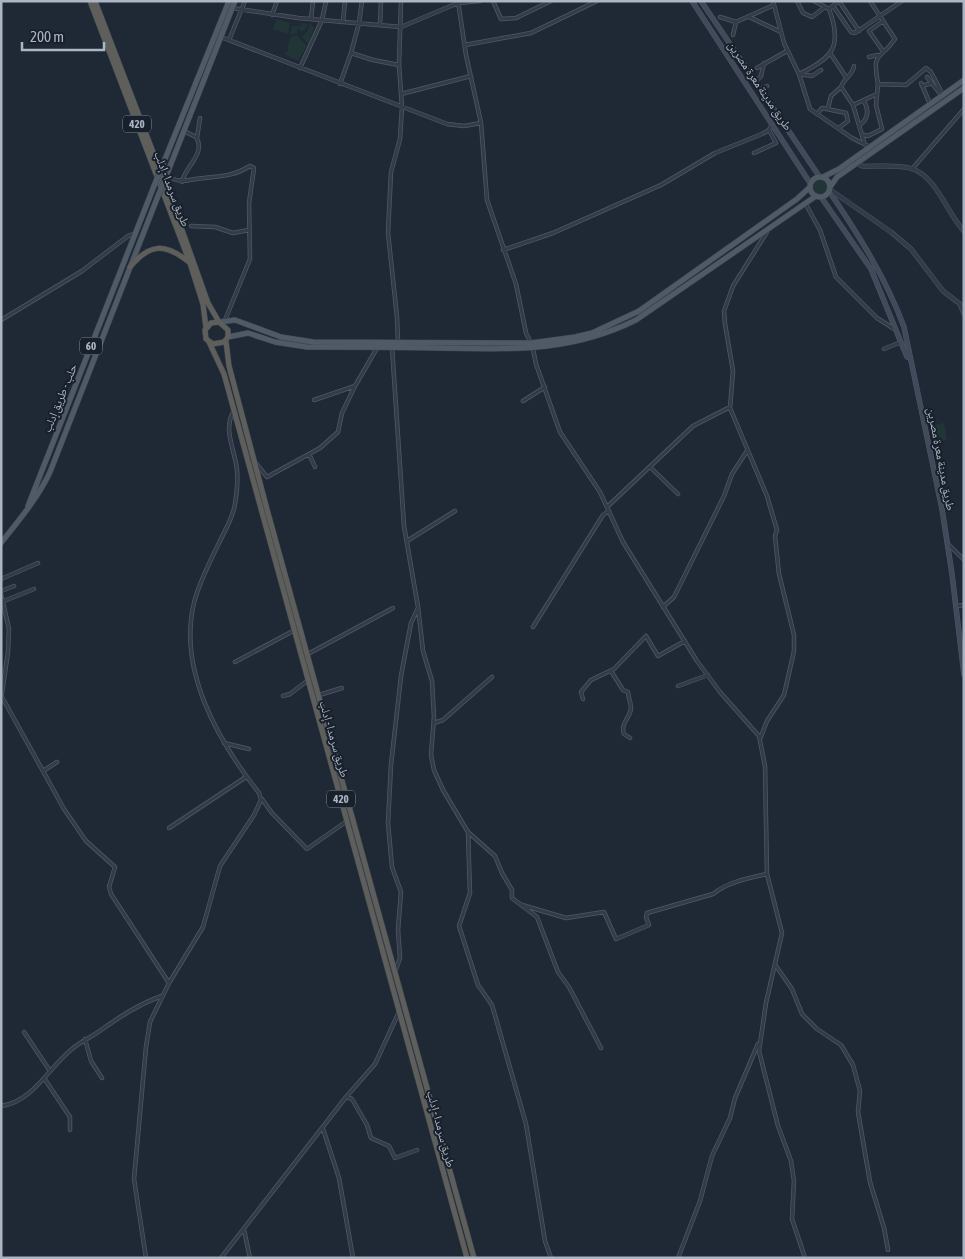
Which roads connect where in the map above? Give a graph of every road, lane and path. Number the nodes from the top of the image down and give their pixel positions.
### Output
1 (90, 1) edge
2 (94, 1) edge
3 (229, 1) edge
4 (235, 1) edge
5 (244, 1) edge
6 (277, 1) edge
7 (313, 1) edge
8 (326, 1) edge
9 (345, 1) edge
10 (362, 1) edge
11 (380, 1) edge
12 (401, 1) edge
13 (480, 1) edge
14 (493, 1) edge
15 (551, 1) edge
16 (597, 1) edge
17 (692, 1) edge
18 (701, 1) edge
19 (796, 1) edge
20 (814, 1) edge
21 (839, 1) edge
22 (870, 1) edge
23 (902, 1) edge
24 (458, 2) edge
25 (774, 3) edge
26 (833, 6) junction
27 (232, 8) junction
28 (827, 8) junction
29 (241, 10) junction
30 (272, 14) junction
31 (226, 15) junction
32 (720, 17) dead end
33 (749, 17) junction
34 (880, 17) junction
35 (311, 19) junction
36 (322, 20) junction
37 (883, 21) junction
38 (343, 22) junction
39 (736, 22) junction
40 (359, 23) junction
41 (380, 25) junction
42 (401, 27) junction
43 (859, 31) junction
44 (781, 32) junction
45 (733, 35) dead end
46 (221, 37) junction
47 (229, 40) junction
48 (465, 45) junction
49 (787, 51) junction
50 (883, 51) junction
51 (351, 53) junction
52 (830, 53) junction
53 (879, 55) junction
54 (869, 57) dead end
55 (764, 63) junction
56 (399, 65) junction
57 (854, 66) dead end
58 (300, 68) junction
59 (757, 68) dead end
60 (821, 70) dead end
61 (799, 74) junction
62 (471, 76) junction
63 (846, 77) junction
64 (927, 77) dead end
65 (964, 80) edge
66 (755, 82) junction
67 (932, 83) junction
68 (340, 84) junction
69 (878, 84) junction
70 (767, 86) dead end
71 (841, 87) junction
72 (964, 88) edge
73 (760, 90) junction
74 (401, 94) junction
75 (877, 94) junction
76 (942, 95) junction
77 (189, 99) junction
78 (864, 100) junction
79 (196, 101) junction
80 (930, 104) junction
81 (852, 105) junction
82 (402, 107) junction
83 (828, 109) junction
84 (964, 109) edge
85 (817, 114) junction
86 (200, 118) dead end
87 (865, 121) junction
88 (481, 123) junction
89 (773, 123) junction
90 (860, 125) junction
91 (870, 125) dead end
92 (840, 127) junction
93 (769, 130) junction
94 (184, 131) junction
95 (862, 134) junction
96 (197, 138) junction
97 (865, 143) junction
98 (870, 146) junction
99 (754, 153) dead end
100 (855, 161) junction
101 (912, 169) junction
102 (166, 177) junction
103 (821, 177) junction
104 (182, 182) junction
105 (810, 185) junction
106 (829, 189) junction
107 (818, 196) junction
108 (805, 202) junction
109 (191, 226) dead end
110 (769, 227) junction
111 (249, 230) junction
112 (964, 231) edge
113 (134, 234) junction
114 (503, 250) junction
115 (190, 263) junction
116 (123, 265) junction
117 (130, 267) junction
118 (964, 314) edge
119 (1, 320) edge
120 (221, 321) junction
121 (206, 330) junction
122 (897, 331) junction
123 (227, 338) junction
124 (209, 342) junction
125 (398, 342) junction
126 (902, 342) junction
127 (531, 343) junction
128 (354, 344) junction
129 (377, 347) junction
130 (392, 347) junction
131 (533, 349) junction
132 (884, 349) dead end
133 (912, 367) junction
134 (355, 386) junction
135 (546, 387) junction
136 (314, 400) dead end
137 (523, 401) dead end
138 (730, 407) junction
139 (234, 411) junction
140 (747, 451) junction
141 (310, 454) junction
142 (254, 462) junction
143 (315, 467) dead end
144 (650, 467) junction
145 (678, 494) dead end
146 (28, 506) junction
147 (608, 509) junction
148 (455, 511) dead end
149 (407, 541) junction
150 (946, 542) junction
151 (1, 543) edge
152 (964, 560) edge
153 (38, 564) dead end
154 (1, 579) edge
155 (14, 586) dead end
156 (34, 589) dead end
157 (1, 593) edge
158 (4, 601) junction
159 (964, 605) edge
160 (956, 606) junction
161 (418, 607) junction
162 (663, 607) junction
163 (393, 608) dead end
164 (533, 627) dead end
165 (293, 631) junction
166 (685, 641) junction
167 (307, 654) junction
168 (236, 662) dead end
169 (611, 671) junction
170 (708, 675) junction
171 (964, 675) edge
172 (492, 677) dead end
173 (307, 680) junction
174 (678, 686) dead end
175 (342, 688) dead end
176 (318, 695) junction
177 (283, 696) dead end
178 (2, 698) edge
179 (583, 699) dead end
180 (434, 723) junction
181 (630, 738) dead end
182 (760, 740) junction
183 (223, 743) junction
184 (249, 749) dead end
185 (57, 762) dead end
186 (43, 771) junction
187 (246, 777) junction
188 (261, 796) junction
189 (347, 821) junction
190 (169, 828) dead end
191 (468, 832) junction
192 (767, 874) junction
193 (374, 891) junction
194 (367, 893) junction
195 (522, 905) junction
196 (776, 966) junction
197 (395, 972) junction
198 (169, 983) junction
199 (162, 995) junction
200 (399, 1011) junction
201 (24, 1032) dead end
202 (85, 1039) junction
203 (759, 1041) junction
204 (601, 1048) dead end
205 (413, 1050) junction
206 (50, 1071) junction
207 (44, 1078) junction
208 (102, 1078) dead end
209 (346, 1097) junction
210 (1, 1106) edge
211 (322, 1129) junction
212 (70, 1130) dead end
213 (418, 1150) dead end
214 (244, 1230) junction
215 (888, 1250) dead end
216 (146, 1258) edge
217 (221, 1258) edge
218 (250, 1258) edge
219 (353, 1258) edge
220 (467, 1258) edge
221 (474, 1258) edge
222 (551, 1258) edge
223 (678, 1258) edge
224 (806, 1258) edge

1 - 115 highway, طريق سرمدا - إدلب / 420
2 - 120 highway, 420
3 - 31 main road
4 - 27 main road
5 - 29 street
6 - 30 street
7 - 35 street
8 - 36 street
9 - 38 street
10 - 40 street
11 - 41 street
12 - 42 street
13 - 24 street
14 - 15 street
16 - 48 street
17 - 89 main road, طريق مدينة معرة مصرين
18 - 66 main road, طريق مدينة معرة مصرين
19 - 28 street
20 - 28 street
21 - 26 street
21 - 43 street
22 - 34 street
23 - 34 street
24 - 42 street
24 - 48 street
25 - 33 street
25 - 44 street
26 - 28 street
26 - 43 street
27 - 29 street
27 - 31 main road
28 - 52 street
29 - 30 street
29 - 47 street
30 - 35 street
31 - 46 main road
31 - 77 main road
32 - 39 street
33 - 39 street
33 - 44 street
34 - 37 street
34 - 43 street
35 - 36 street
36 - 38 street
36 - 58 street
37 - 50 street
37 - 50 street
38 - 40 street
39 - 45 street
40 - 41 street
40 - 51 street
41 - 42 street
42 - 56 street
44 - 49 street
46 - 47 street
46 - 79 main road
47 - 58 street
48 - 62 street
49 - 55 street
49 - 61 street
50 - 53 street
51 - 56 street
51 - 68 street
52 - 61 street
52 - 63 street
53 - 54 street
53 - 69 street
55 - 59 street
55 - 66 street
56 - 74 street
57 - 63 street
58 - 68 street
60 - 61 street
61 - 85 street
62 - 74 street
62 - 88 street
63 - 71 street
64 - 67 street
65 - 76 main road
66 - 73 main road, طريق مدينة معرة مصرين
67 - 76 street
67 - 80 street
68 - 82 street
69 - 75 street
69 - 76 street
70 - 73 street
71 - 81 street
71 - 83 street
72 - 100 main road
73 - 103 main road, طريق مدينة معرة مصرين
74 - 82 street
75 - 78 street
75 - 95 street
76 - 80 main road
77 - 79 main road
77 - 113 main road, حلب - طريق إدلب / 60, bridge
78 - 81 street
78 - 87 street
79 - 94 main road
80 - 98 main road
81 - 90 street
82 - 88 street
82 - 125 street
83 - 85 street
83 - 92 street
84 - 101 street
85 - 92 street
86 - 96 street
87 - 90 street
87 - 91 street
88 - 114 street
89 - 93 street
89 - 105 main road, طريق مدينة معرة مصرين
90 - 95 street
92 - 97 street
93 - 99 street
93 - 114 street
94 - 96 street
94 - 102 main road
95 - 97 street
96 - 104 street
97 - 98 street
98 - 100 main road
100 - 101 street
100 - 103 main road
100 - 106 main road
101 - 112 street
102 - 104 street
102 - 117 main road, حلب - طريق إدلب / 60, bridge
103 - 105 main road
103 - 106 main road
104 - 111 street
105 - 107 main road
105 - 127 main road
106 - 107 main road
106 - 118 street
106 - 133 main road, طريق مدينة معرة مصرين
107 - 108 main road
107 - 122 main road, طريق مدينة معرة مصرين
108 - 110 main road
108 - 122 street
109 - 111 street
110 - 131 main road
110 - 138 street
111 - 120 street
113 - 116 main road, حلب - طريق إدلب / 60
113 - 119 street
114 - 127 street
115 - 117 highway
115 - 121 highway, طريق سرمدا - إدلب / 420
116 - 117 main road
116 - 146 main road, حلب - طريق إدلب / 60
117 - 146 main road, حلب - طريق إدلب / 60
120 - 121 highway
120 - 123 highway
120 - 128 main road
121 - 124 highway
122 - 126 main road, طريق مدينة معرة مصرين
123 - 124 highway
123 - 128 main road
123 - 142 highway, طريق سرمدا - إدلب / 420
124 - 139 highway, طريق سرمدا - إدلب / 420
125 - 127 main road
125 - 128 main road
126 - 132 street
126 - 133 main road, طريق مدينة معرة مصرين
128 - 129 main road
129 - 130 main road
129 - 134 street
130 - 131 main road
130 - 149 street
131 - 135 street
133 - 150 main road, طريق مدينة معرة مصرين
134 - 136 street
134 - 141 street
135 - 137 street
135 - 147 street
138 - 140 street
138 - 144 street
139 - 165 highway, طريق سرمدا - إدلب / 420
139 - 183 street
140 - 162 street
140 - 182 street
141 - 142 street
141 - 143 street
142 - 167 highway, طريق سرمدا - إدلب / 420
144 - 145 street
144 - 147 street
146 - 151 main road, حلب - طريق إدلب / 60
147 - 162 street
147 - 164 street
148 - 149 street
149 - 161 street
150 - 152 street
150 - 160 main road, طريق مدينة معرة مصرين
153 - 154 street
155 - 157 street
156 - 158 street
157 - 158 street
158 - 178 street
159 - 160 street
160 - 171 main road, طريق مدينة معرة مصرين
161 - 180 street
161 - 197 street
162 - 166 street
163 - 167 street
165 - 168 street
165 - 173 highway, طريق سرمدا - إدلب / 420
166 - 169 street
166 - 170 street
167 - 176 highway, طريق سرمدا - إدلب / 420
169 - 179 street
169 - 181 street
170 - 174 street
170 - 182 street
172 - 180 street
173 - 177 street
173 - 189 highway, طريق سرمدا - إدلب / 420
175 - 176 street
176 - 193 highway, طريق سرمدا - إدلب / 420
178 - 186 street
180 - 191 street
182 - 192 street
183 - 184 street
183 - 187 street
185 - 186 street
186 - 198 street
187 - 188 street
187 - 190 street
188 - 189 street
188 - 198 street
189 - 194 highway, طريق سرمدا - إدلب / 420
191 - 195 street
191 - 222 street
192 - 195 street
192 - 196 street
193 - 194 highway
193 - 197 highway, طريق سرمدا - إدلب / 420
194 - 200 highway, طريق سرمدا - إدلب / 420
195 - 204 street
196 - 203 street
196 - 215 street
197 - 205 highway, طريق سرمدا - إدلب / 420
198 - 199 street
199 - 202 street
199 - 216 street
200 - 205 highway, طريق سرمدا - إدلب / 420
200 - 209 street
201 - 206 street
202 - 206 street
202 - 208 street
203 - 223 street
203 - 224 street
205 - 220 highway, طريق سرمدا - إدلب / 420
205 - 221 highway, طريق سرمدا - إدلب / 420
206 - 207 street
207 - 210 street
207 - 212 street
209 - 211 street
209 - 213 street
211 - 214 street
211 - 219 street
214 - 217 street
214 - 218 street

